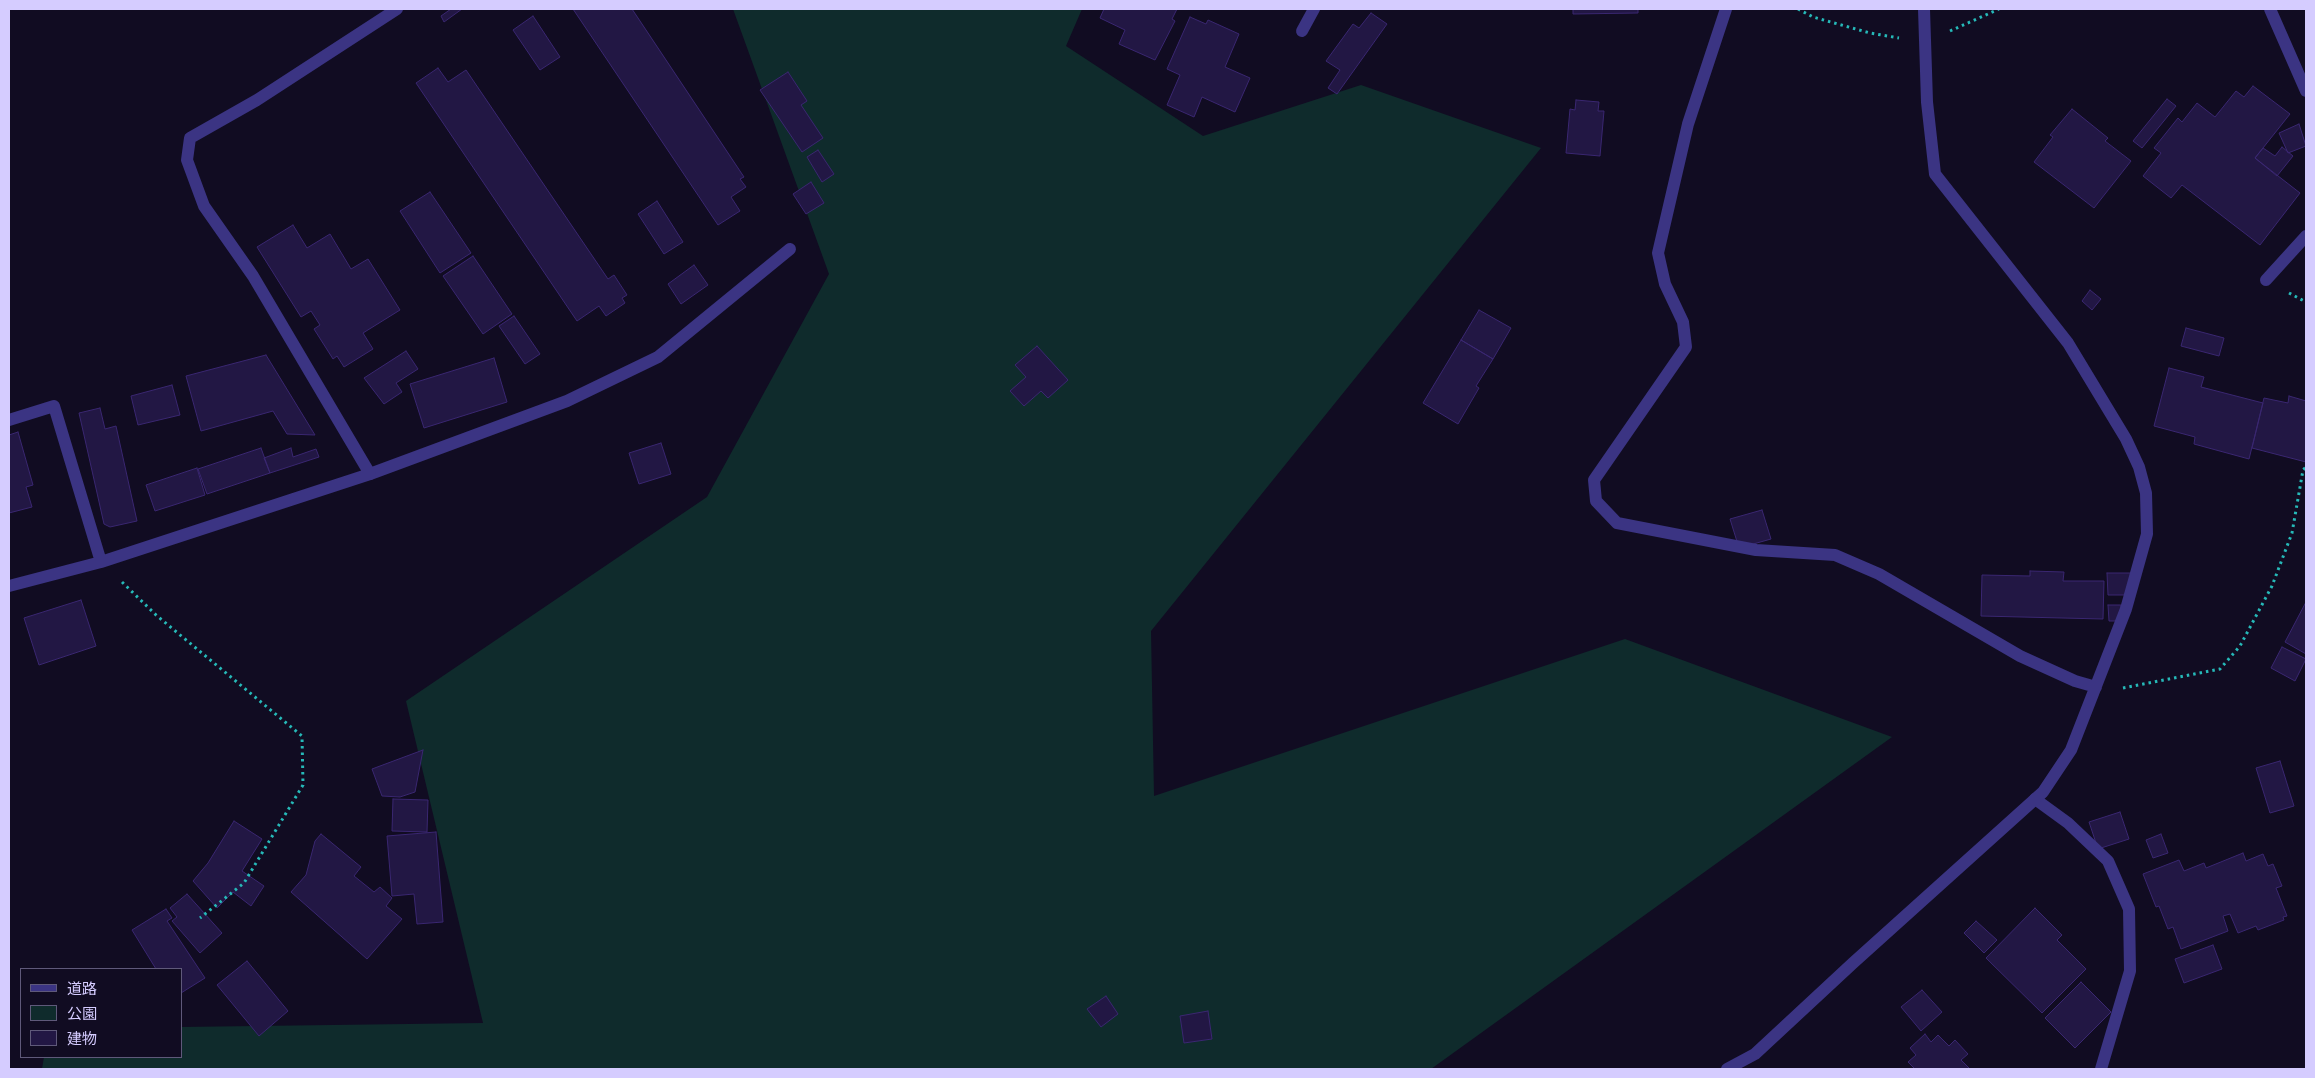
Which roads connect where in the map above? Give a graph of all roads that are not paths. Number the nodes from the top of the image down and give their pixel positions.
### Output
1 (397, 9) edge
2 (1314, 9) edge
3 (1726, 9) edge
4 (1924, 9) edge
5 (2270, 9) edge
6 (1302, 31) dead end
7 (2306, 91) edge
8 (2306, 236) edge
9 (790, 248) dead end
10 (2266, 280) dead end
11 (9, 420) edge
12 (370, 474) junction
13 (102, 562) junction
14 (9, 586) edge
15 (2094, 690) junction
16 (2035, 799) junction
17 (1728, 1069) edge
18 (2101, 1069) edge

1 - 12 street
2 - 6 street
3 - 15 street
4 - 15 street
5 - 7 street
8 - 10 street
9 - 12 street
11 - 13 street
12 - 13 street
13 - 14 street
15 - 16 street
16 - 17 street
16 - 18 street

